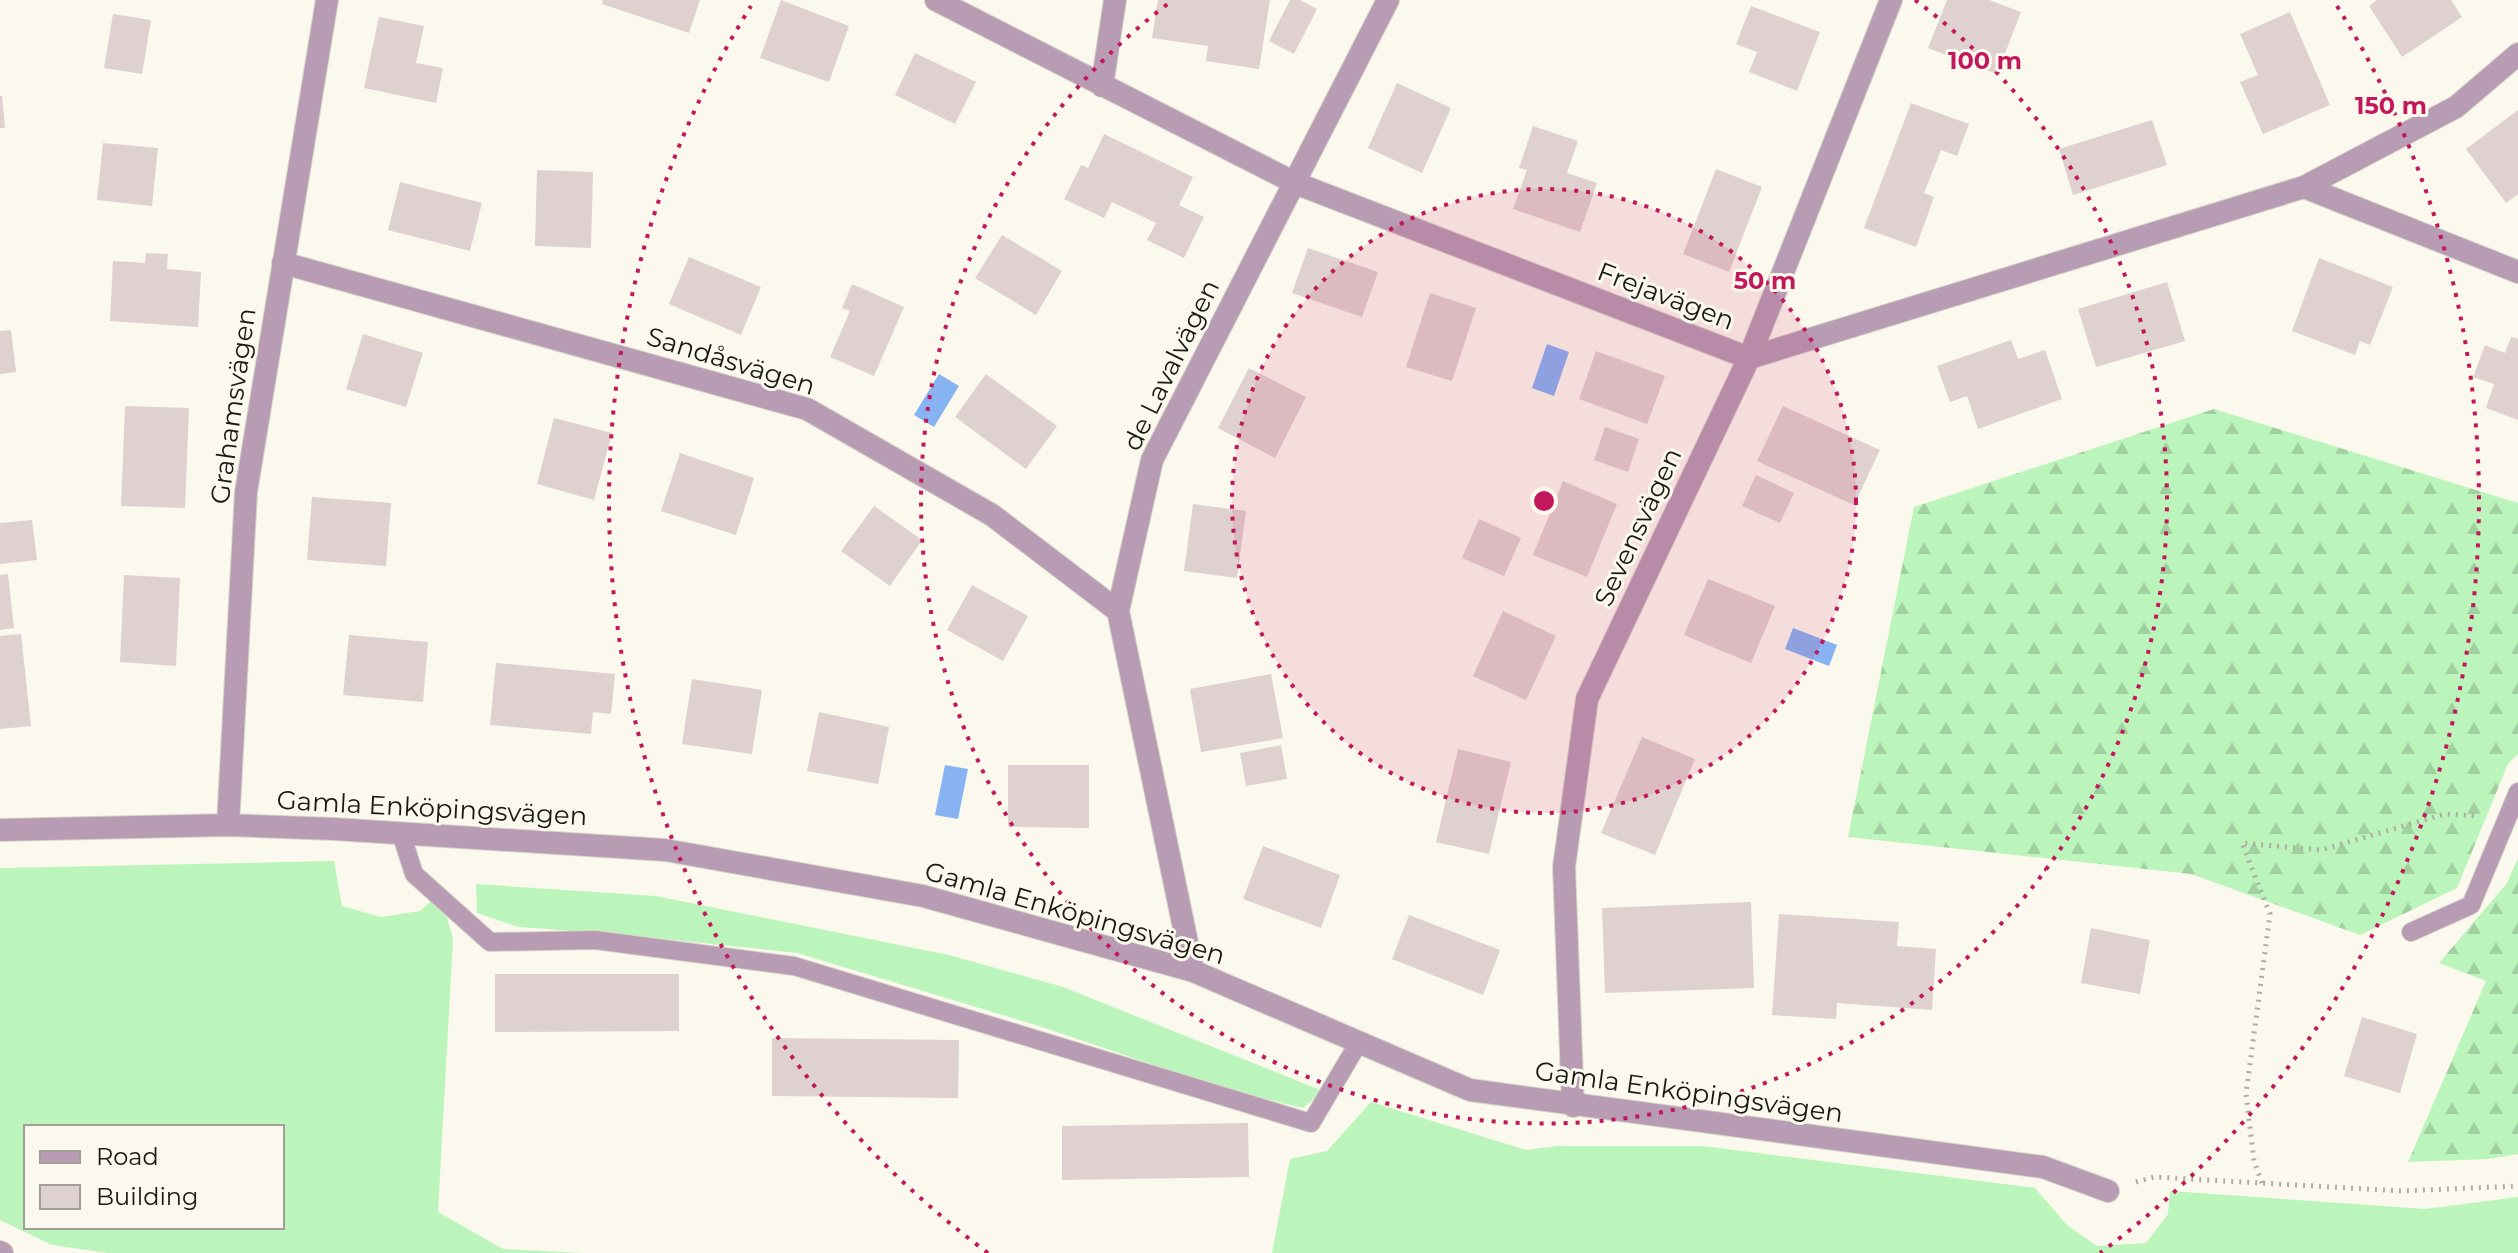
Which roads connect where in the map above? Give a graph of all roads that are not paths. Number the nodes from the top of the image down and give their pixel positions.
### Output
1 (327, 0) edge
2 (936, 0) edge
3 (1115, 0) edge
4 (1388, 0) edge
5 (1891, 0) edge
6 (2518, 54) edge
7 (1102, 86) junction
8 (1295, 183) junction
9 (2304, 187) junction
10 (283, 263) junction
11 (2518, 272) edge
12 (1749, 358) junction
13 (1118, 611) junction
14 (2518, 792) edge
15 (228, 825) junction
16 (0, 830) edge
17 (401, 833) junction
18 (2411, 932) dead end
19 (1193, 971) junction
20 (1359, 1042) junction
21 (1573, 1106) junction
22 (2108, 1191) road end

1 - 10 street, Grahamsvägen
2 - 7 street, Frejavägen
3 - 7 street
4 - 8 street, de Lavalvägen
5 - 12 street, Sevensvägen
6 - 9 street, Frejavägen
7 - 8 street, Frejavägen
8 - 12 street, Frejavägen
8 - 13 street, de Lavalvägen
9 - 11 street
9 - 12 street, Frejavägen
10 - 13 street, Sandåsvägen
10 - 15 street, Grahamsvägen
12 - 21 street, Sevensvägen
13 - 19 street, de Lavalvägen
14 - 18 lane
15 - 16 street, Gamla Enköpingsvägen
15 - 17 street, Gamla Enköpingsvägen
17 - 19 street, Gamla Enköpingsvägen
17 - 20 lane
19 - 20 street, Gamla Enköpingsvägen
20 - 21 street, Gamla Enköpingsvägen
21 - 22 street, Gamla Enköpingsvägen

